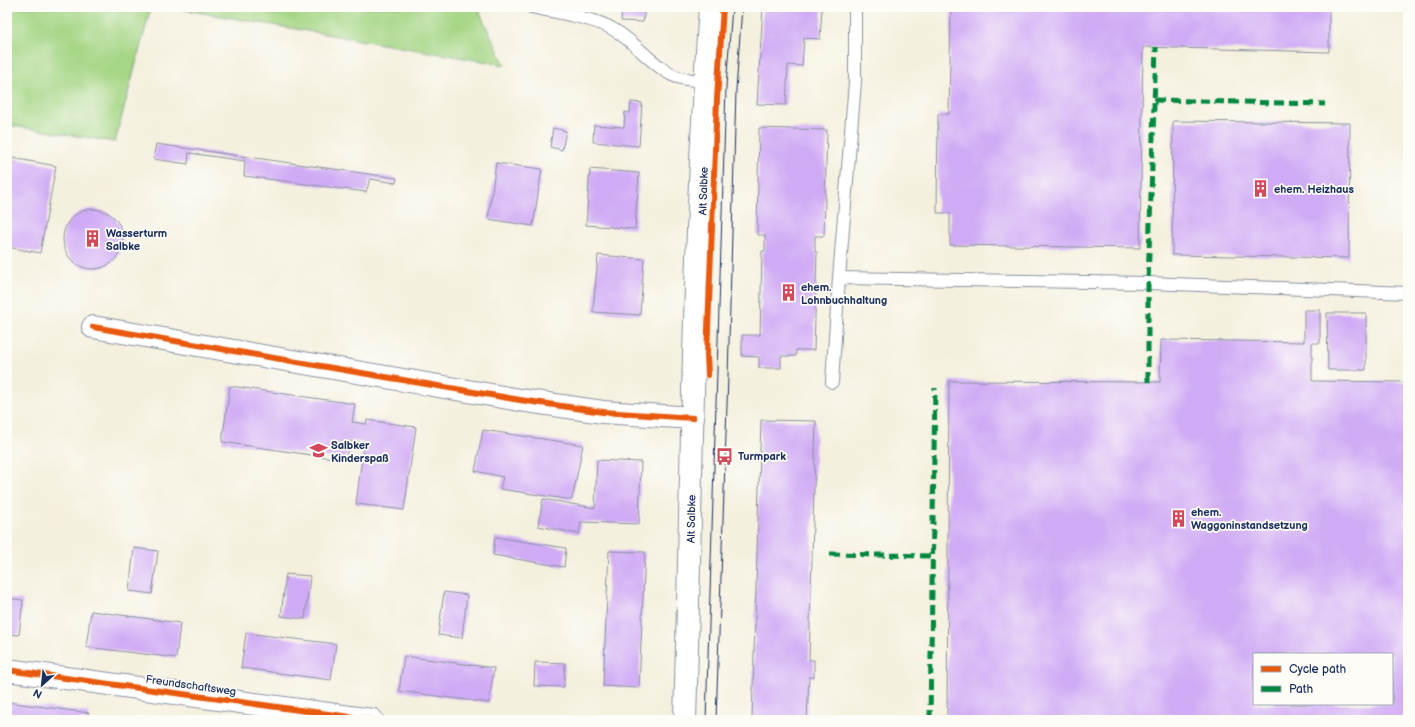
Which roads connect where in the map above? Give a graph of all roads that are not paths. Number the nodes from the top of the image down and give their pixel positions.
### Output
1 (531, 7) edge
2 (710, 7) edge
3 (855, 7) edge
4 (705, 81) junction
5 (839, 278) junction
6 (1408, 293) edge
7 (93, 327) dead end
8 (832, 382) dead end
9 (693, 418) junction
10 (7, 670) edge
11 (372, 720) edge
12 (685, 720) edge

1 - 4 lane
2 - 4 street, Alt Salbke
3 - 5 lane
4 - 9 street, Alt Salbke
5 - 6 lane
5 - 8 lane
7 - 9 street
9 - 12 street, Alt Salbke
10 - 11 street, Freundschaftsweg

